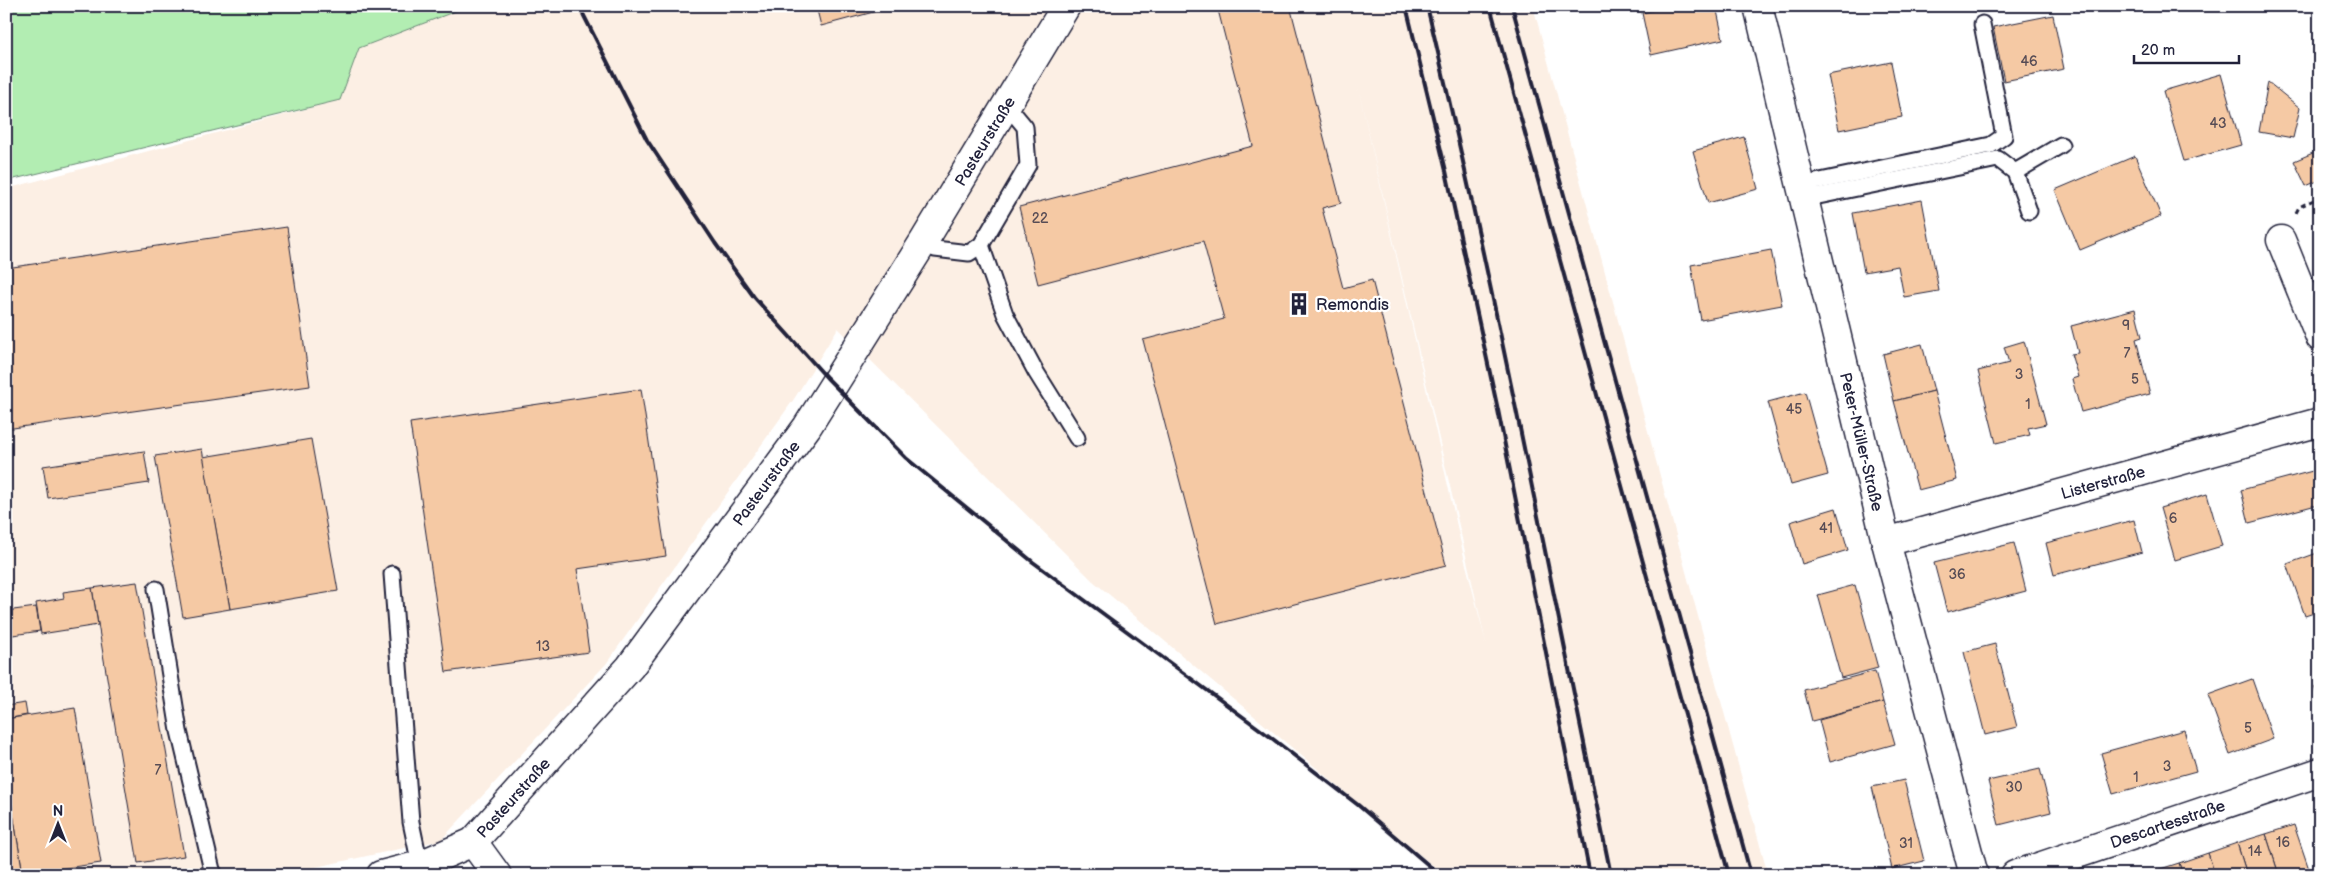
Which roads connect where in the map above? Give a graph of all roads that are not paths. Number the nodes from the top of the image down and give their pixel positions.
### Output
1 (1066, 6) edge
2 (1758, 6) edge
3 (1982, 24) dead end
4 (1006, 104) junction
5 (2061, 146) dead end
6 (2015, 172) junction
7 (1803, 192) junction
8 (2029, 211) dead end
9 (2281, 240) dead end
10 (924, 241) junction
11 (981, 245) junction
12 (2320, 337) edge
13 (2320, 422) edge
14 (1078, 438) dead end
15 (1886, 542) junction
16 (392, 574) dead end
17 (156, 590) dead end
18 (2320, 772) edge
19 (473, 842) junction
20 (420, 865) junction
21 (215, 875) edge
22 (381, 875) edge
23 (497, 875) edge
24 (1974, 875) edge
25 (2015, 875) edge

1 - 4 street, Pasteurstraße
2 - 7 street, Peter-Müller-Straße
3 - 7 lane
4 - 10 street, Pasteurstraße
4 - 11 lane
5 - 6 lane
6 - 7 lane
6 - 8 lane
7 - 15 street, Peter-Müller-Straße
9 - 12 street
10 - 11 lane
10 - 19 street, Pasteurstraße
11 - 14 lane
13 - 15 street, Listerstraße
15 - 24 street, Peter-Müller-Straße
16 - 20 lane
17 - 21 lane
18 - 25 street, Descartesstraße
19 - 20 street, Pasteurstraße
19 - 23 street
20 - 22 street, Pasteurstraße

